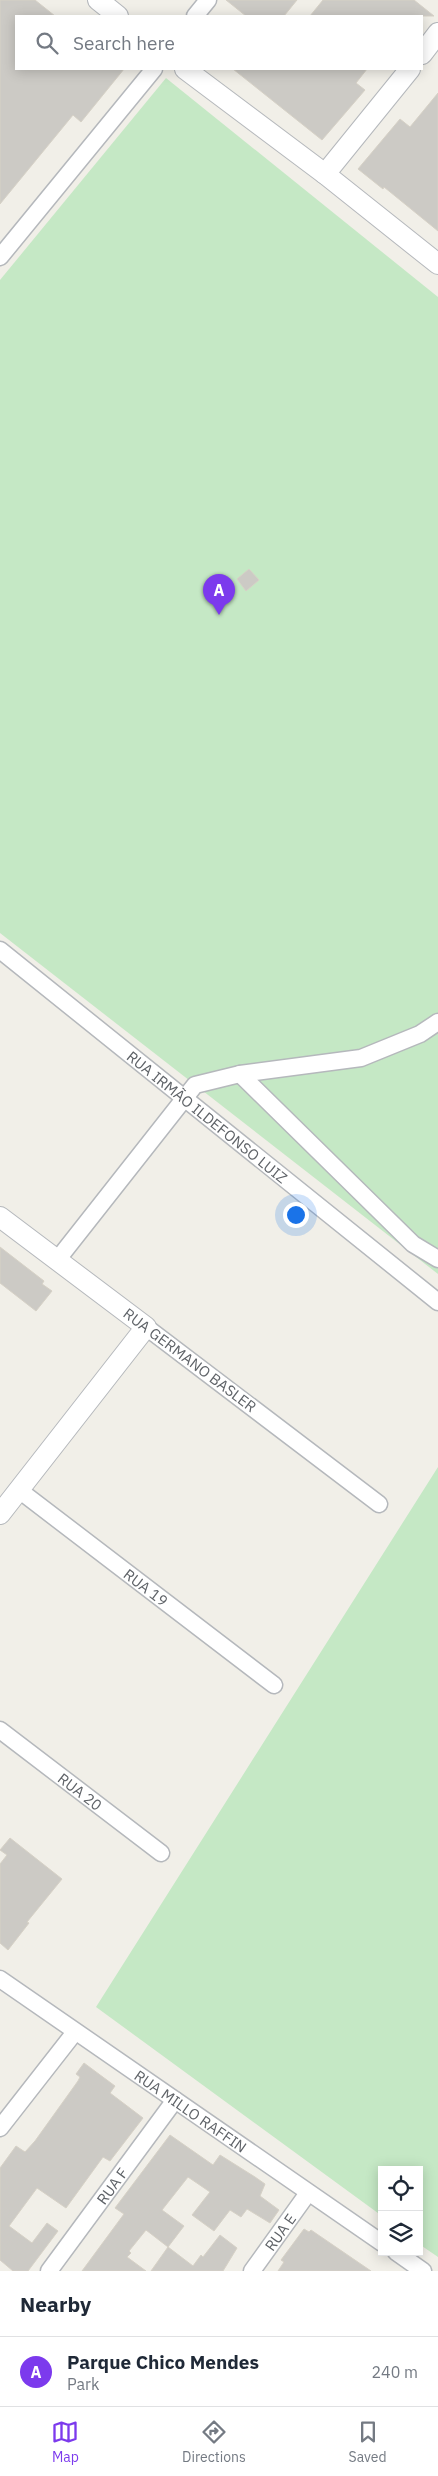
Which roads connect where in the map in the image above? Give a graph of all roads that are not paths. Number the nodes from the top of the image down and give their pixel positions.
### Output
1 (98, 0) edge
2 (208, 0) edge
3 (117, 15) edge
4 (196, 15) edge
5 (438, 33) edge
6 (423, 53) edge
7 (153, 70) edge
8 (186, 70) edge
9 (409, 70) edge
10 (325, 174) junction
11 (0, 257) edge
12 (438, 264) edge
13 (0, 950) edge
14 (438, 1022) edge
15 (240, 1074) junction
16 (186, 1097) junction
17 (0, 1217) edge
18 (58, 1259) junction
19 (438, 1260) edge
20 (438, 1302) edge
21 (146, 1327) junction
22 (20, 1490) junction
23 (378, 1504) dead end
24 (0, 1514) edge
25 (274, 1684) dead end
26 (0, 1730) edge
27 (162, 1853) dead end
28 (0, 1978) edge
29 (75, 2032) junction
30 (174, 2100) junction
31 (0, 2128) edge
32 (308, 2193) junction
33 (378, 2240) edge
34 (402, 2256) edge
35 (49, 2271) edge
36 (252, 2271) edge
37 (423, 2271) edge

1 - 3 street
2 - 4 street
5 - 6 street
7 - 11 street
8 - 10 street
9 - 10 street
10 - 12 street
13 - 16 street, RUA IRMÃO ILDEFONSO LUIZ
14 - 15 street
15 - 16 street
15 - 19 street
16 - 18 street
16 - 20 street, RUA IRMÃO ILDEFONSO LUIZ
17 - 18 street, RUA GERMANO BASLER
18 - 21 street, RUA GERMANO BASLER
21 - 22 street
21 - 23 street, RUA GERMANO BASLER
22 - 24 street
22 - 25 street, RUA 19
26 - 27 street, RUA 20
28 - 29 street, RUA MILLO RAFFIN
29 - 30 street, RUA MILLO RAFFIN
29 - 31 street
30 - 32 street, RUA MILLO RAFFIN
30 - 35 street, RUA F
32 - 33 street, RUA MILLO RAFFIN
32 - 36 street, RUA E
34 - 37 street

